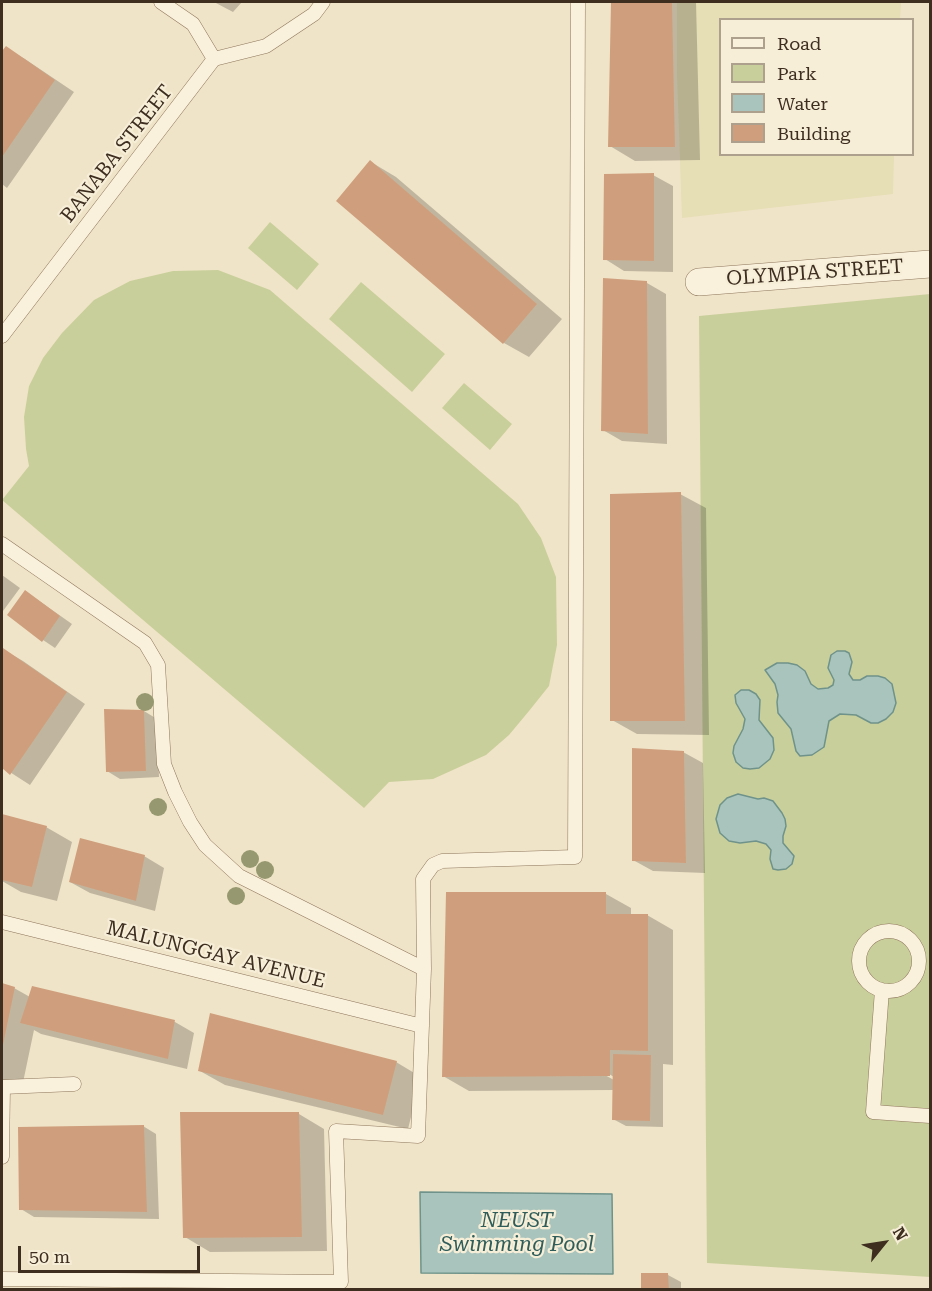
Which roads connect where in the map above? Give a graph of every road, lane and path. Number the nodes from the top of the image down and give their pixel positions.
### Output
1 (161, 2) edge
2 (323, 2) edge
3 (578, 2) edge
4 (214, 60) junction
5 (930, 264) edge
6 (699, 282) dead end
7 (2, 336) edge
8 (2, 544) edge
9 (2, 922) edge
10 (925, 967) edge
11 (424, 969) junction
12 (882, 990) junction
13 (422, 1026) junction
14 (74, 1084) dead end
15 (930, 1116) edge
16 (2, 1157) edge
17 (2, 1279) edge

1 - 4 lane
2 - 4 lane
3 - 11 lane
4 - 7 lane, BANABA STREET
5 - 6 street, OLYMPIA STREET
8 - 11 lane
9 - 13 lane, MALUNGGAY AVENUE
10 - 12 lane
10 - 12 lane
11 - 13 lane
12 - 15 lane
13 - 17 lane
14 - 16 lane

